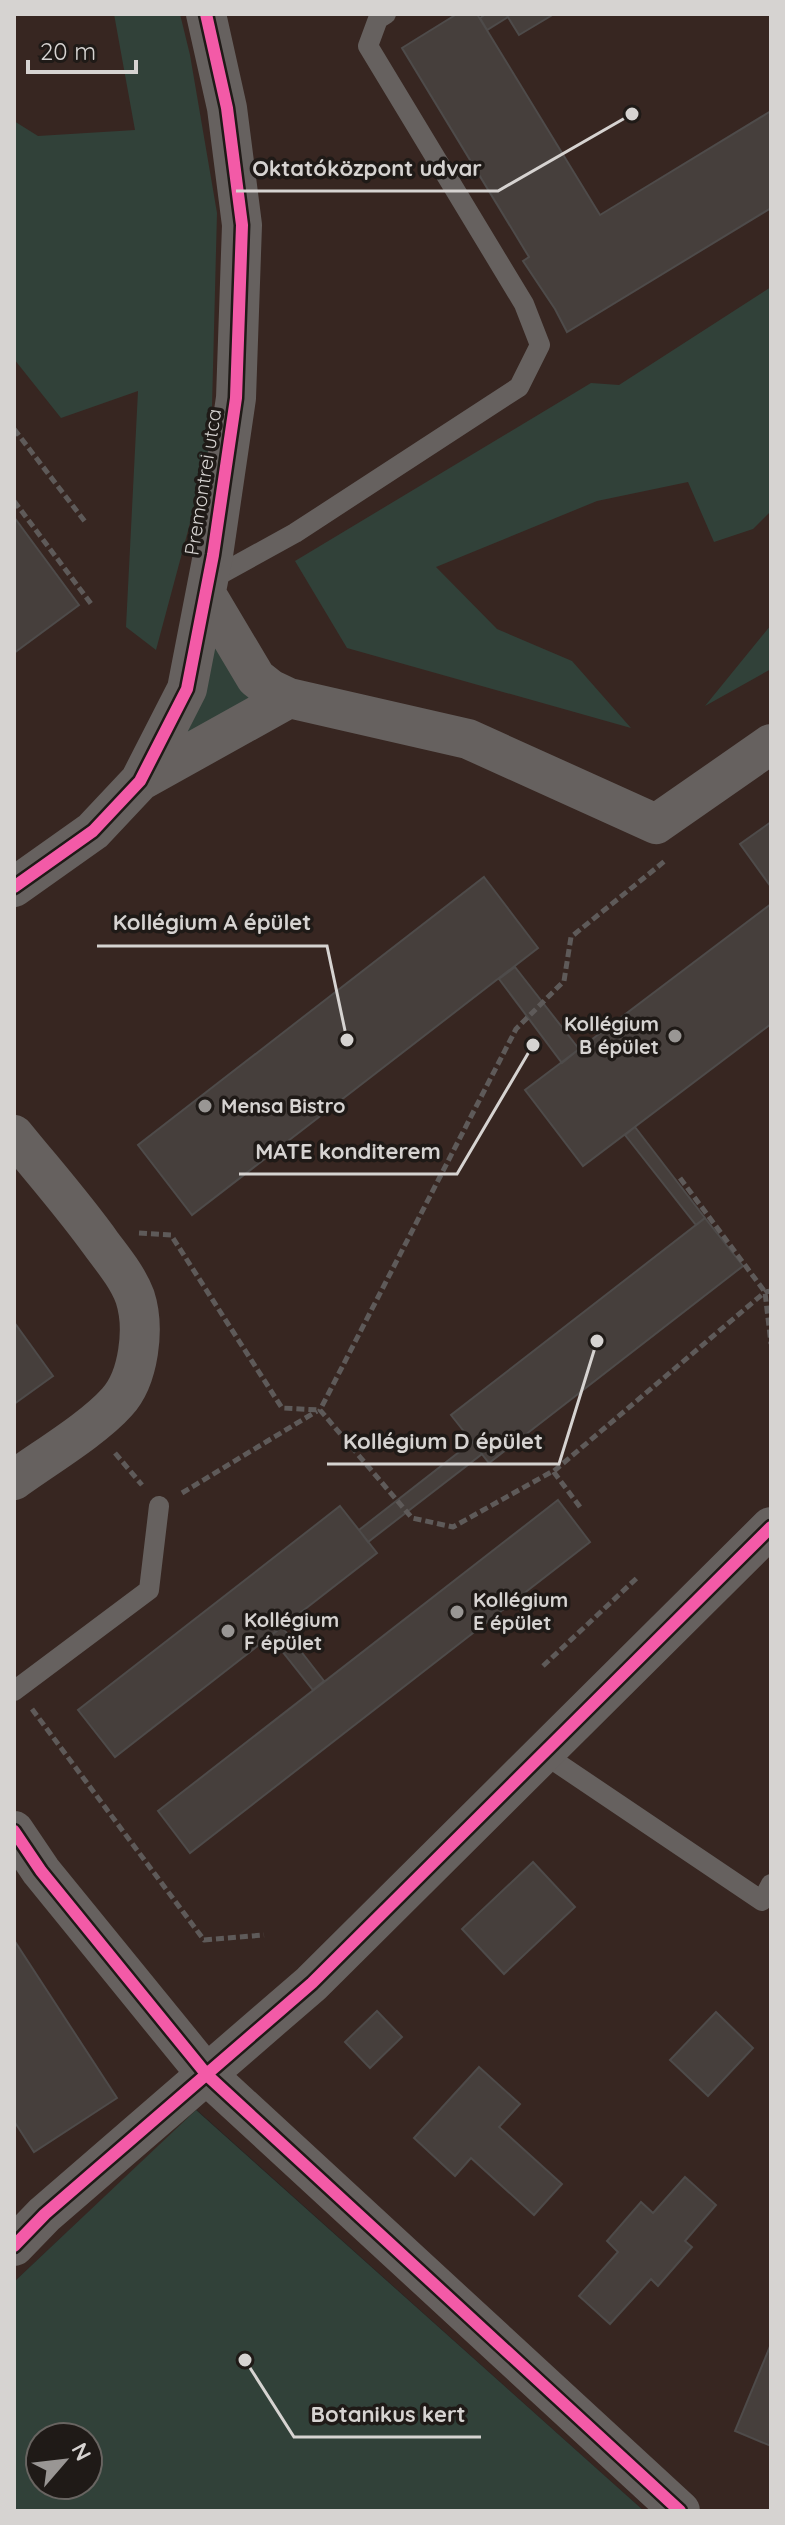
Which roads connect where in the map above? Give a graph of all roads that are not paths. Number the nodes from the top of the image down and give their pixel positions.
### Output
1 (206, 14) edge
2 (386, 14) edge
3 (207, 588) junction
4 (289, 698) junction
5 (771, 744) edge
6 (140, 781) junction
7 (14, 887) edge
8 (14, 1135) edge
9 (14, 1480) edge
10 (159, 1506) road end
11 (771, 1527) edge
12 (16, 1690) edge
13 (544, 1754) junction
14 (14, 1831) edge
15 (28, 1880) edge
16 (771, 1884) edge
17 (207, 2075) junction
18 (14, 2246) edge
19 (680, 2511) edge

1 - 3 street, Premontrei utca
2 - 3 lane
3 - 4 street
3 - 6 street, Premontrei utca
4 - 5 street
4 - 6 street
6 - 7 street, Premontrei utca
8 - 9 street
10 - 12 lane
11 - 13 street
13 - 16 lane
13 - 17 street
14 - 15 street
15 - 17 street
17 - 18 street
17 - 19 street

